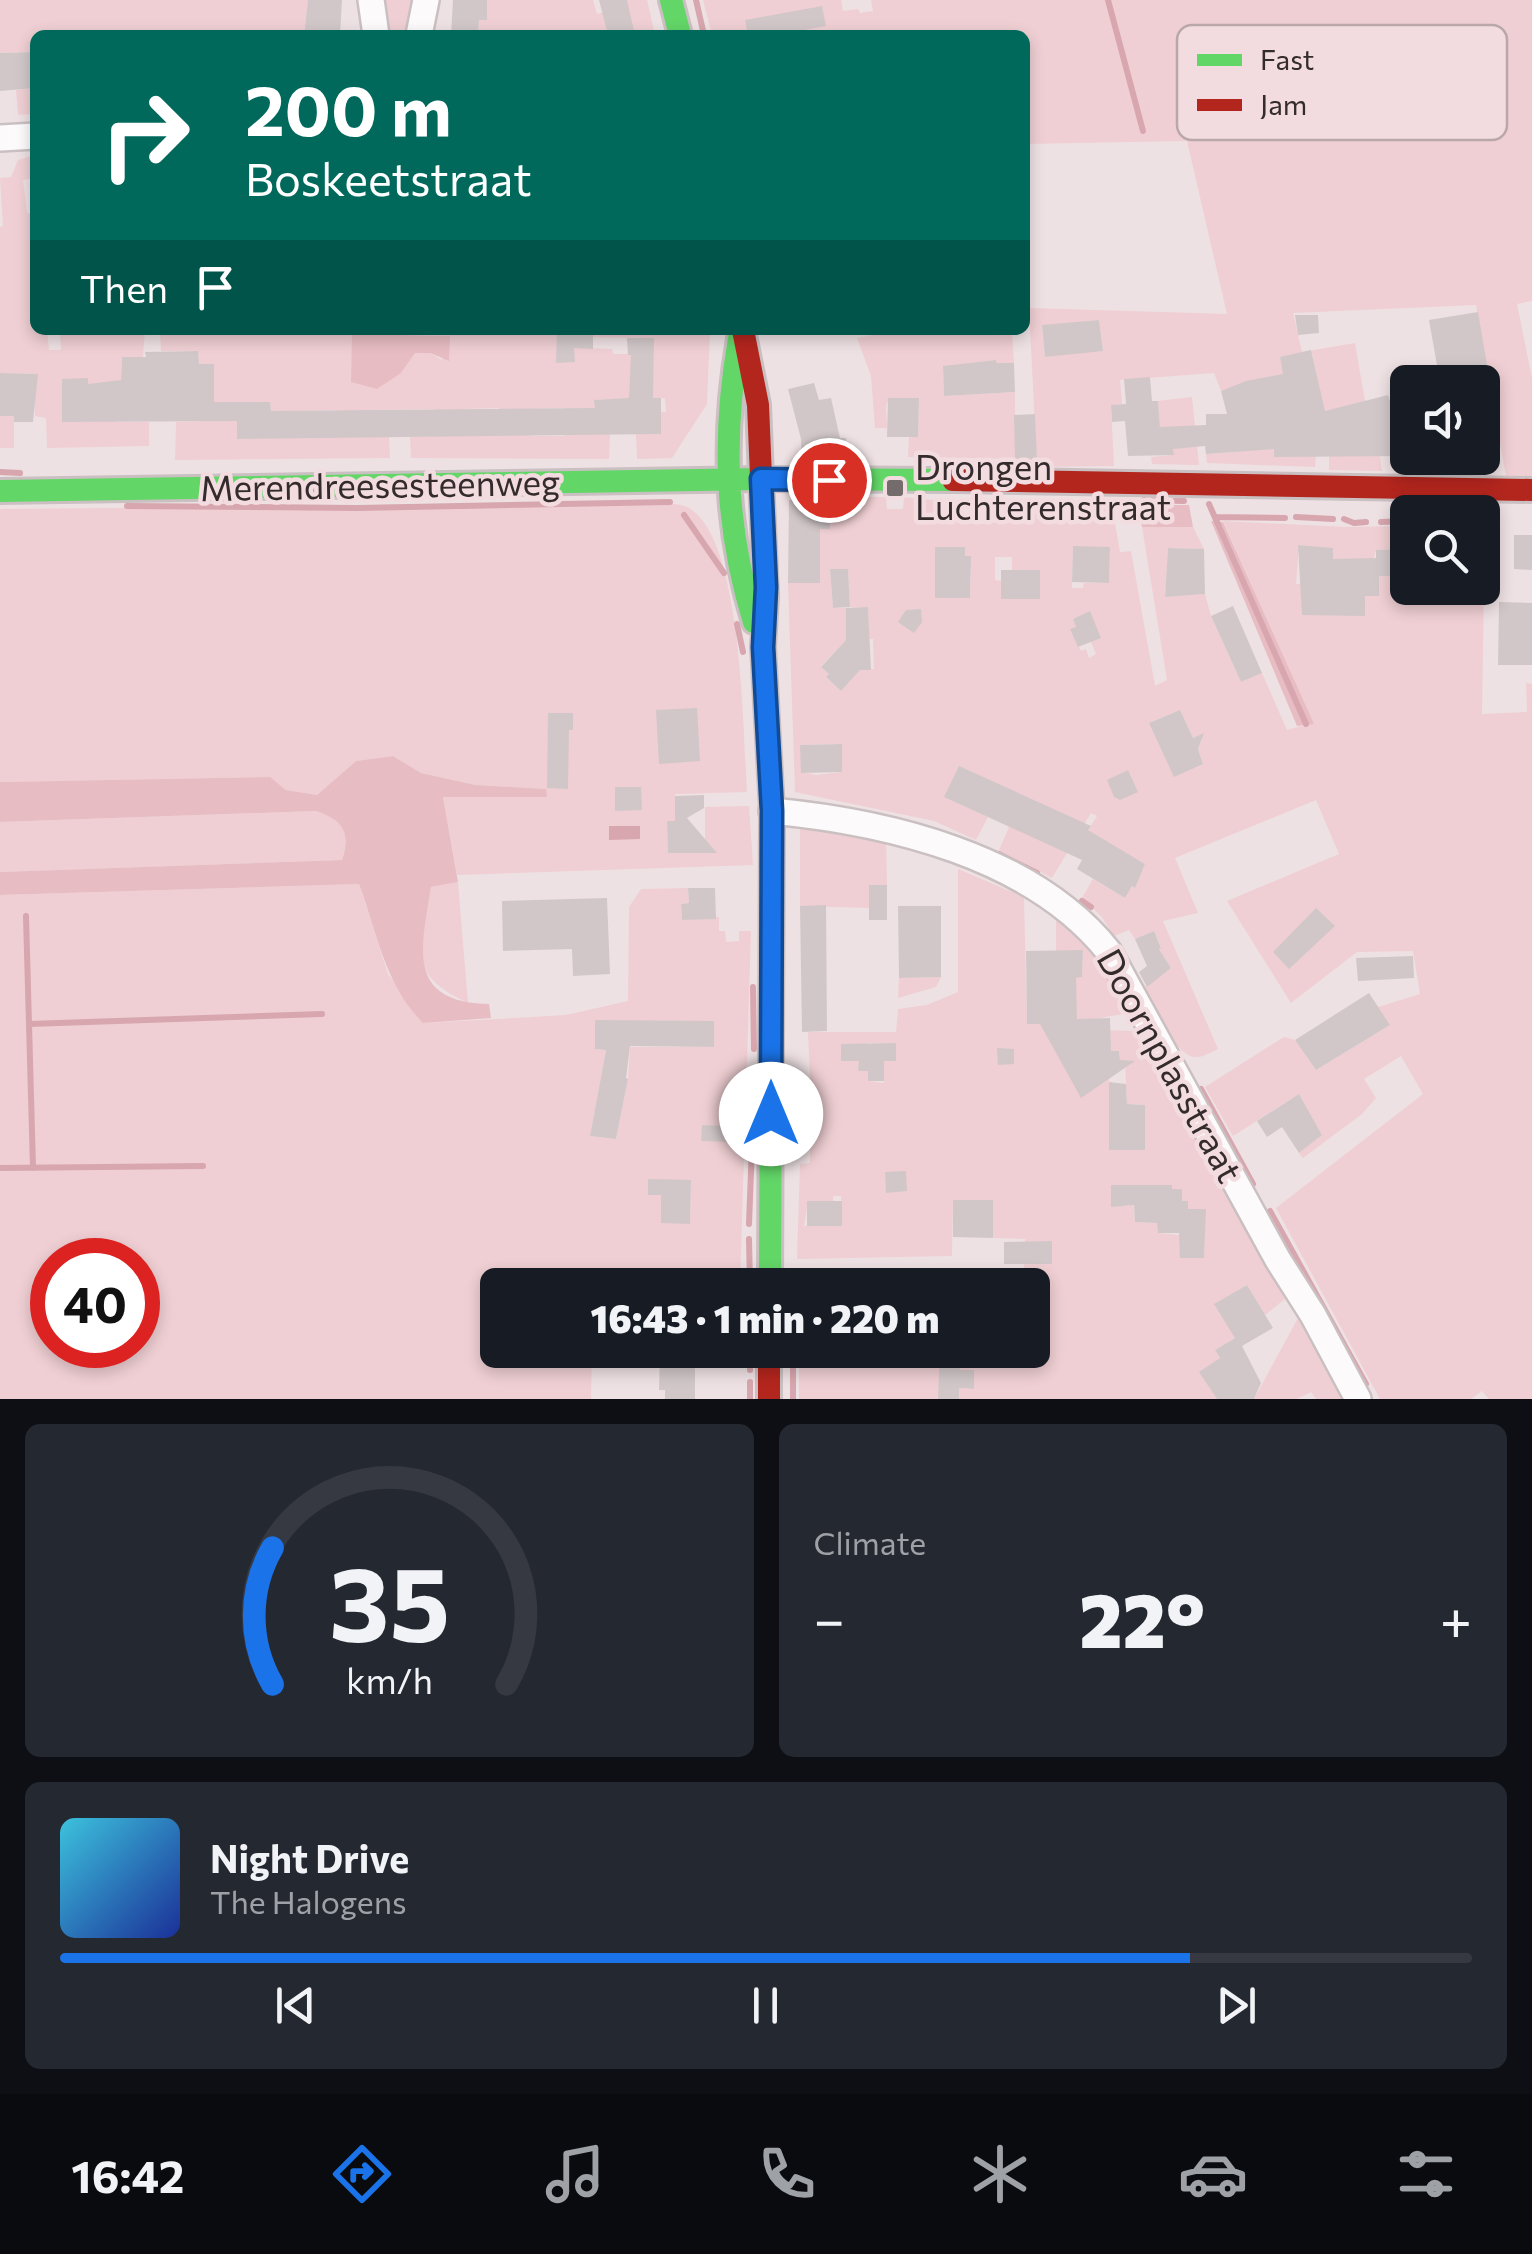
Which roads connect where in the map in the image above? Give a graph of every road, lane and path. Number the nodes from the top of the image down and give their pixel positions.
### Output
1 (371, 0) edge
2 (426, 0) edge
3 (671, 0) edge
4 (375, 30) edge
5 (421, 30) edge
6 (679, 30) edge
7 (30, 136) edge
8 (0, 138) edge
9 (741, 335) edge
10 (743, 335) edge
11 (761, 479) junction
12 (728, 480) junction
13 (1532, 490) edge
14 (0, 491) edge
15 (763, 647) junction
16 (772, 811) junction
17 (770, 1268) edge
18 (770, 1368) edge
19 (769, 1399) edge
20 (1358, 1399) edge

1 - 4 street
2 - 5 street
3 - 6 main road
7 - 8 street
9 - 12 main road
10 - 11 main road
11 - 12 main road, Merendreesesteenweg
11 - 13 main road, Merendreesesteenweg
11 - 15 main road
12 - 14 main road, Merendreesesteenweg
12 - 15 main road
15 - 16 main road
16 - 17 main road
16 - 20 street, Doornplasstraat
18 - 19 main road

